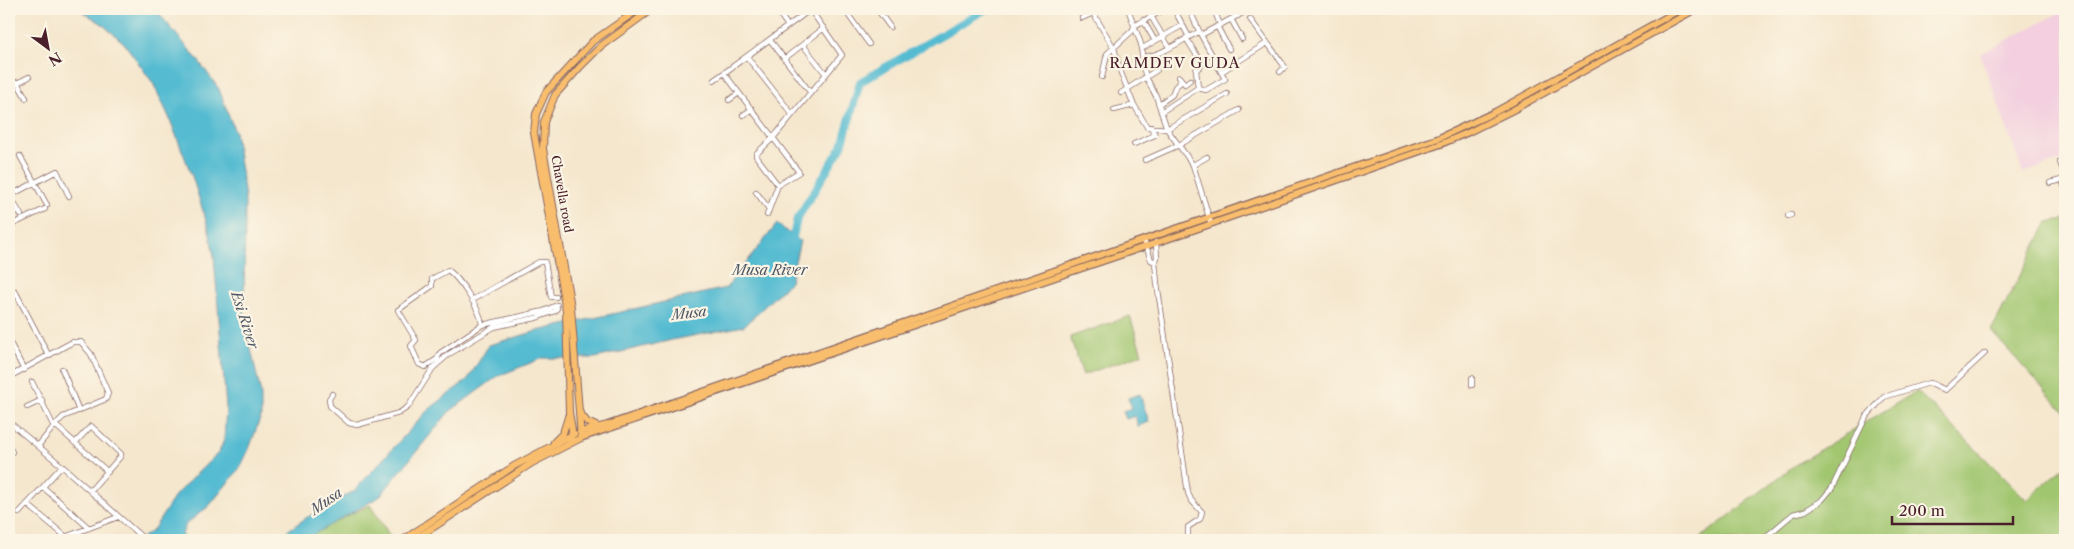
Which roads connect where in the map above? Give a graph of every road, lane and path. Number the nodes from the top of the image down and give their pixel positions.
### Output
1 (639, 9) edge
2 (652, 9) edge
3 (776, 9) edge
4 (810, 9) edge
5 (844, 9) edge
6 (877, 9) edge
7 (1102, 9) edge
8 (1128, 9) edge
9 (1165, 9) edge
10 (1174, 9) edge
11 (1189, 9) edge
12 (1214, 9) edge
13 (1235, 9) edge
14 (1250, 9) edge
15 (1681, 9) edge
16 (1696, 9) edge
17 (1093, 13) junction
18 (1151, 16) junction
19 (1238, 16) junction
20 (1082, 18) dead end
21 (1231, 19) junction
22 (1250, 19) dead end
23 (1143, 20) junction
24 (1219, 25) junction
25 (788, 26) junction
26 (1134, 26) junction
27 (1183, 26) junction
28 (890, 27) dead end
29 (824, 28) junction
30 (1200, 34) junction
31 (1162, 37) junction
32 (1187, 37) junction
33 (1242, 39) dead end
34 (770, 40) junction
35 (1154, 42) junction
36 (1267, 43) junction
37 (869, 44) dead end
38 (803, 45) junction
39 (1114, 48) junction
40 (1168, 48) junction
41 (1229, 48) dead end
42 (1141, 49) junction
43 (1160, 53) junction
44 (747, 57) junction
45 (1142, 57) junction
46 (1151, 57) junction
47 (784, 58) junction
48 (1221, 72) junction
49 (1280, 72) dead end
50 (724, 73) junction
51 (825, 73) junction
52 (29, 77) dead end
53 (1102, 77) dead end
54 (1146, 77) junction
55 (714, 80) dead end
56 (1190, 80) dead end
57 (17, 82) junction
58 (9, 87) edge
59 (1128, 88) junction
60 (1198, 88) junction
61 (810, 92) junction
62 (1121, 92) dead end
63 (739, 93) junction
64 (1226, 94) dead end
65 (1171, 96) junction
66 (26, 98) dead end
67 (729, 100) dead end
68 (1175, 103) junction
69 (1159, 104) junction
70 (1134, 105) junction
71 (752, 109) junction
72 (1114, 110) dead end
73 (1239, 110) dead end
74 (1161, 112) junction
75 (792, 114) junction
76 (743, 115) dead end
77 (1152, 127) junction
78 (1167, 129) junction
79 (773, 138) junction
80 (1134, 144) dead end
81 (1179, 145) junction
82 (20, 156) dead end
83 (1207, 157) dead end
84 (1145, 160) dead end
85 (2060, 162) dead end
86 (1193, 165) junction
87 (2064, 179) edge
88 (34, 182) junction
89 (2050, 183) dead end
90 (778, 185) junction
91 (2065, 189) edge
92 (756, 192) dead end
93 (9, 195) edge
94 (69, 196) dead end
95 (769, 209) junction
96 (21, 215) dead end
97 (767, 215) dead end
98 (1211, 221) junction
99 (9, 226) edge
100 (1156, 240) junction
101 (1145, 243) junction
102 (1155, 262) junction
103 (15, 291) dead end
104 (567, 297) junction
105 (472, 300) junction
106 (554, 302) junction
107 (482, 325) junction
108 (9, 341) edge
109 (1985, 353) dead end
110 (49, 356) junction
111 (62, 369) dead end
112 (24, 370) junction
113 (9, 377) edge
114 (1472, 378) dead end
115 (32, 382) dead end
116 (1472, 385) dead end
117 (332, 394) dead end
118 (42, 400) junction
119 (27, 407) dead end
120 (79, 411) junction
121 (569, 412) junction
122 (579, 412) junction
123 (9, 422) edge
124 (54, 426) junction
125 (598, 427) junction
126 (576, 435) junction
127 (76, 443) junction
128 (9, 446) edge
129 (38, 446) junction
130 (9, 455) edge
131 (530, 458) junction
132 (62, 466) junction
133 (108, 472) junction
134 (43, 487) junction
135 (90, 491) junction
136 (27, 504) junction
137 (19, 513) dead end
138 (120, 519) junction
139 (89, 528) junction
140 (64, 536) junction
141 (57, 540) edge
142 (145, 540) edge
143 (403, 540) edge
144 (414, 540) edge
145 (1188, 540) edge
146 (1762, 540) edge

1 - 104 highway, Chavella road
2 - 104 highway, Chavella road
3 - 25 street
4 - 25 street
4 - 29 street
5 - 37 street
6 - 28 street
7 - 17 street
8 - 26 street
9 - 18 street
10 - 27 street
11 - 30 street
12 - 24 street
13 - 19 street
14 - 19 street
15 - 98 main road
16 - 98 main road
17 - 20 street
17 - 39 street
18 - 23 street
18 - 31 street
19 - 21 street
21 - 24 street
21 - 33 street
22 - 36 street
23 - 26 street
23 - 35 street
24 - 30 street
24 - 41 street
25 - 34 street
26 - 39 street
26 - 42 street
27 - 31 street
27 - 32 street
29 - 38 street
29 - 51 street
30 - 32 street
30 - 48 street
31 - 35 street
31 - 40 street
32 - 40 street
32 - 60 street
34 - 44 street
34 - 47 street
35 - 42 street
35 - 43 street
36 - 48 street
36 - 49 street
38 - 47 street
38 - 51 street
39 - 53 street
39 - 59 street
40 - 43 street
42 - 45 street
43 - 46 street
44 - 50 street
44 - 75 street
45 - 46 street
45 - 54 street
46 - 54 street
47 - 61 street
48 - 60 street
50 - 55 street
50 - 63 street
51 - 61 street
52 - 57 street
54 - 59 street
54 - 69 street
56 - 65 street
57 - 58 street
57 - 66 street
59 - 62 street
59 - 70 street
60 - 68 street
61 - 75 street
63 - 67 street
63 - 71 street
64 - 78 street
65 - 68 street
65 - 69 street
68 - 74 street
69 - 74 street
70 - 72 street
70 - 77 street
71 - 76 street
71 - 79 street
73 - 81 street
74 - 78 street
75 - 79 street
77 - 78 street
77 - 80 street
78 - 81 street
79 - 90 street
79 - 90 street
81 - 84 street
81 - 86 street
82 - 88 street
83 - 86 street
85 - 87 street
86 - 98 street
87 - 89 street
87 - 91 street
88 - 93 street
88 - 94 street
88 - 99 street
90 - 95 street
92 - 95 street
93 - 96 street
95 - 97 street
98 - 100 main road
100 - 101 main road
100 - 102 street
101 - 102 street
101 - 125 main road
101 - 126 main road
102 - 145 street
103 - 110 street
104 - 121 highway
104 - 122 highway, Chavella road
105 - 106 street
105 - 107 street
105 - 107 street
106 - 107 street
106 - 117 street
108 - 112 street
109 - 146 street
110 - 112 street
110 - 120 street
111 - 120 street
112 - 113 street
114 - 116 street
115 - 118 street
118 - 119 street
118 - 124 street
120 - 124 street
121 - 126 highway
121 - 131 highway
122 - 125 highway
122 - 126 highway, Chavella road
123 - 129 street
124 - 127 street
124 - 129 street
125 - 126 main road
126 - 131 highway
126 - 144 highway
127 - 133 street
127 - 133 street
128 - 130 street
129 - 132 street
131 - 143 highway
132 - 134 street
132 - 135 street
133 - 135 street
134 - 136 street
134 - 139 street
135 - 138 street
136 - 137 street
136 - 140 street
138 - 139 street
138 - 142 street
139 - 140 street
140 - 141 street

